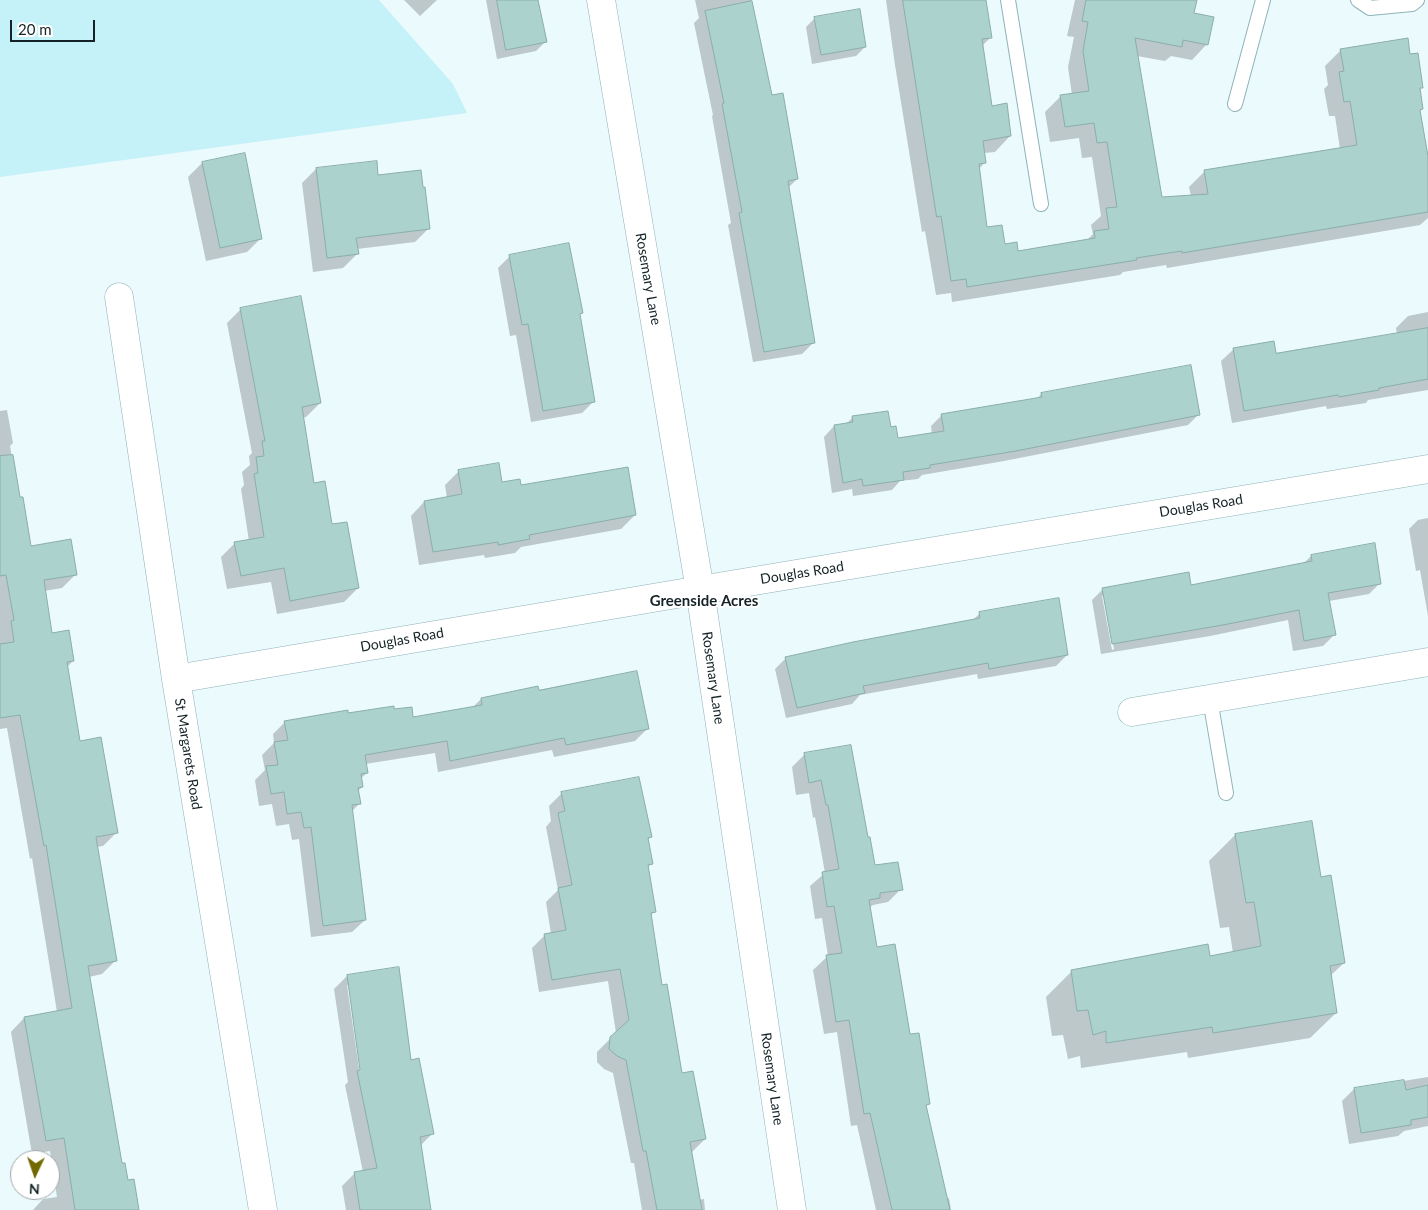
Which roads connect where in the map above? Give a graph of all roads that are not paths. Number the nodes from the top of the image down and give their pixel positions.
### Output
1 (601, 0) edge
2 (1008, 0) edge
3 (1263, 0) edge
4 (1358, 0) edge
5 (1417, 0) edge
6 (1235, 104) dead end
7 (1041, 204) dead end
8 (119, 297) dead end
9 (1428, 469) edge
10 (700, 590) junction
11 (1428, 662) edge
12 (176, 679) junction
13 (1210, 699) junction
14 (1132, 712) dead end
15 (1226, 793) dead end
16 (263, 1210) edge
17 (792, 1210) edge

1 - 10 street, Rosemary Lane
2 - 7 lane
3 - 6 lane
4 - 5 lane
8 - 12 street, St Margarets Road
9 - 10 street, Douglas Road
10 - 12 street, Douglas Road
10 - 17 street, Rosemary Lane
11 - 13 street
12 - 16 street, St Margarets Road
13 - 14 street
13 - 15 lane

